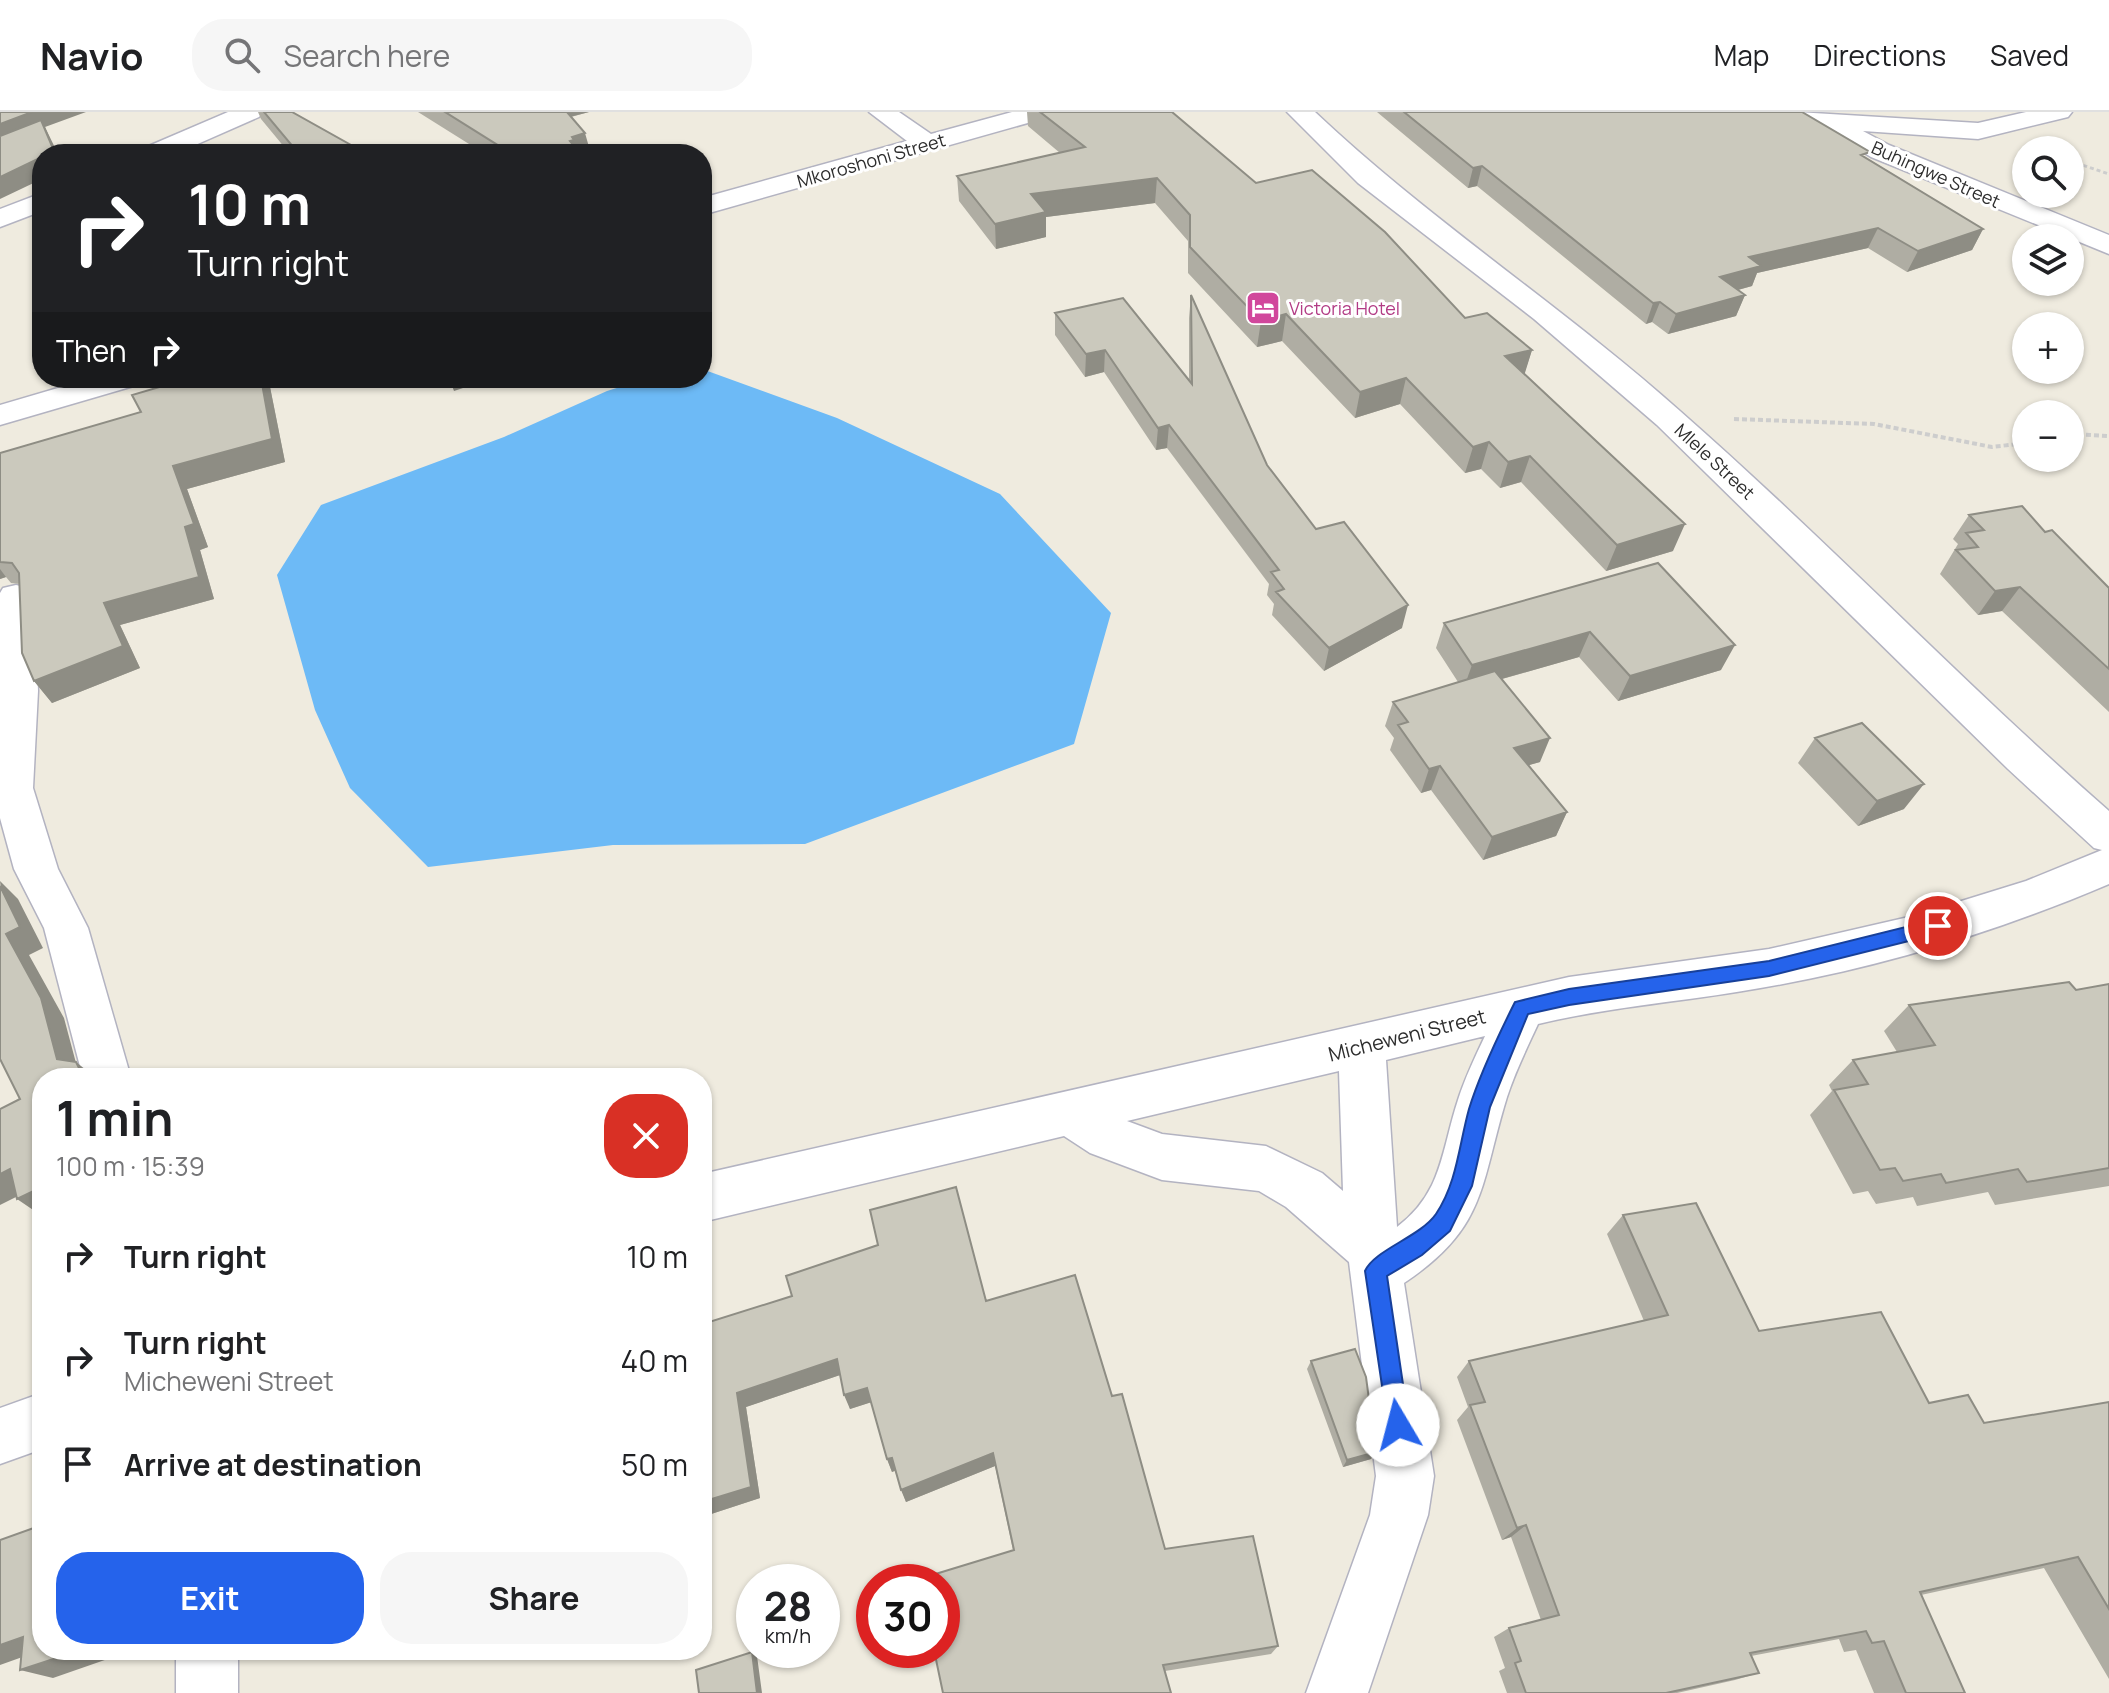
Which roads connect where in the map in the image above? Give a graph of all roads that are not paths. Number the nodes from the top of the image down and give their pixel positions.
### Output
1 (250, 112) edge
2 (882, 112) edge
3 (1040, 112) edge
4 (1300, 112) edge
5 (2059, 112) edge
6 (1817, 116) edge
7 (925, 142) junction
8 (176, 144) edge
9 (712, 204) edge
10 (32, 205) edge
11 (0, 219) edge
12 (2109, 245) edge
13 (0, 380) edge
14 (90, 388) edge
15 (15, 409) edge
16 (16, 597) edge
17 (8, 750) edge
18 (2109, 836) edge
19 (2109, 865) edge
20 (1522, 1008) junction
21 (1362, 1047) junction
22 (104, 1068) edge
23 (1068, 1112) junction
24 (712, 1196) edge
25 (1375, 1260) junction
26 (32, 1425) edge
27 (0, 1436) edge
28 (207, 1660) edge
29 (207, 1693) edge
30 (1337, 1693) edge

1 - 8 street
2 - 7 street
3 - 7 street, Mkoroshoni Street
4 - 18 street, Mlele Street
5 - 6 street
6 - 12 street, Buhingwe Street
7 - 9 street, Mkoroshoni Street
10 - 11 street
13 - 15 street
14 - 15 street
16 - 17 street
17 - 22 street
19 - 20 street, Micheweni Street
20 - 21 street, Micheweni Street
20 - 25 street
21 - 23 street, Micheweni Street
21 - 25 street
23 - 24 street, Micheweni Street
23 - 25 street
25 - 30 street
26 - 27 street
28 - 29 street

